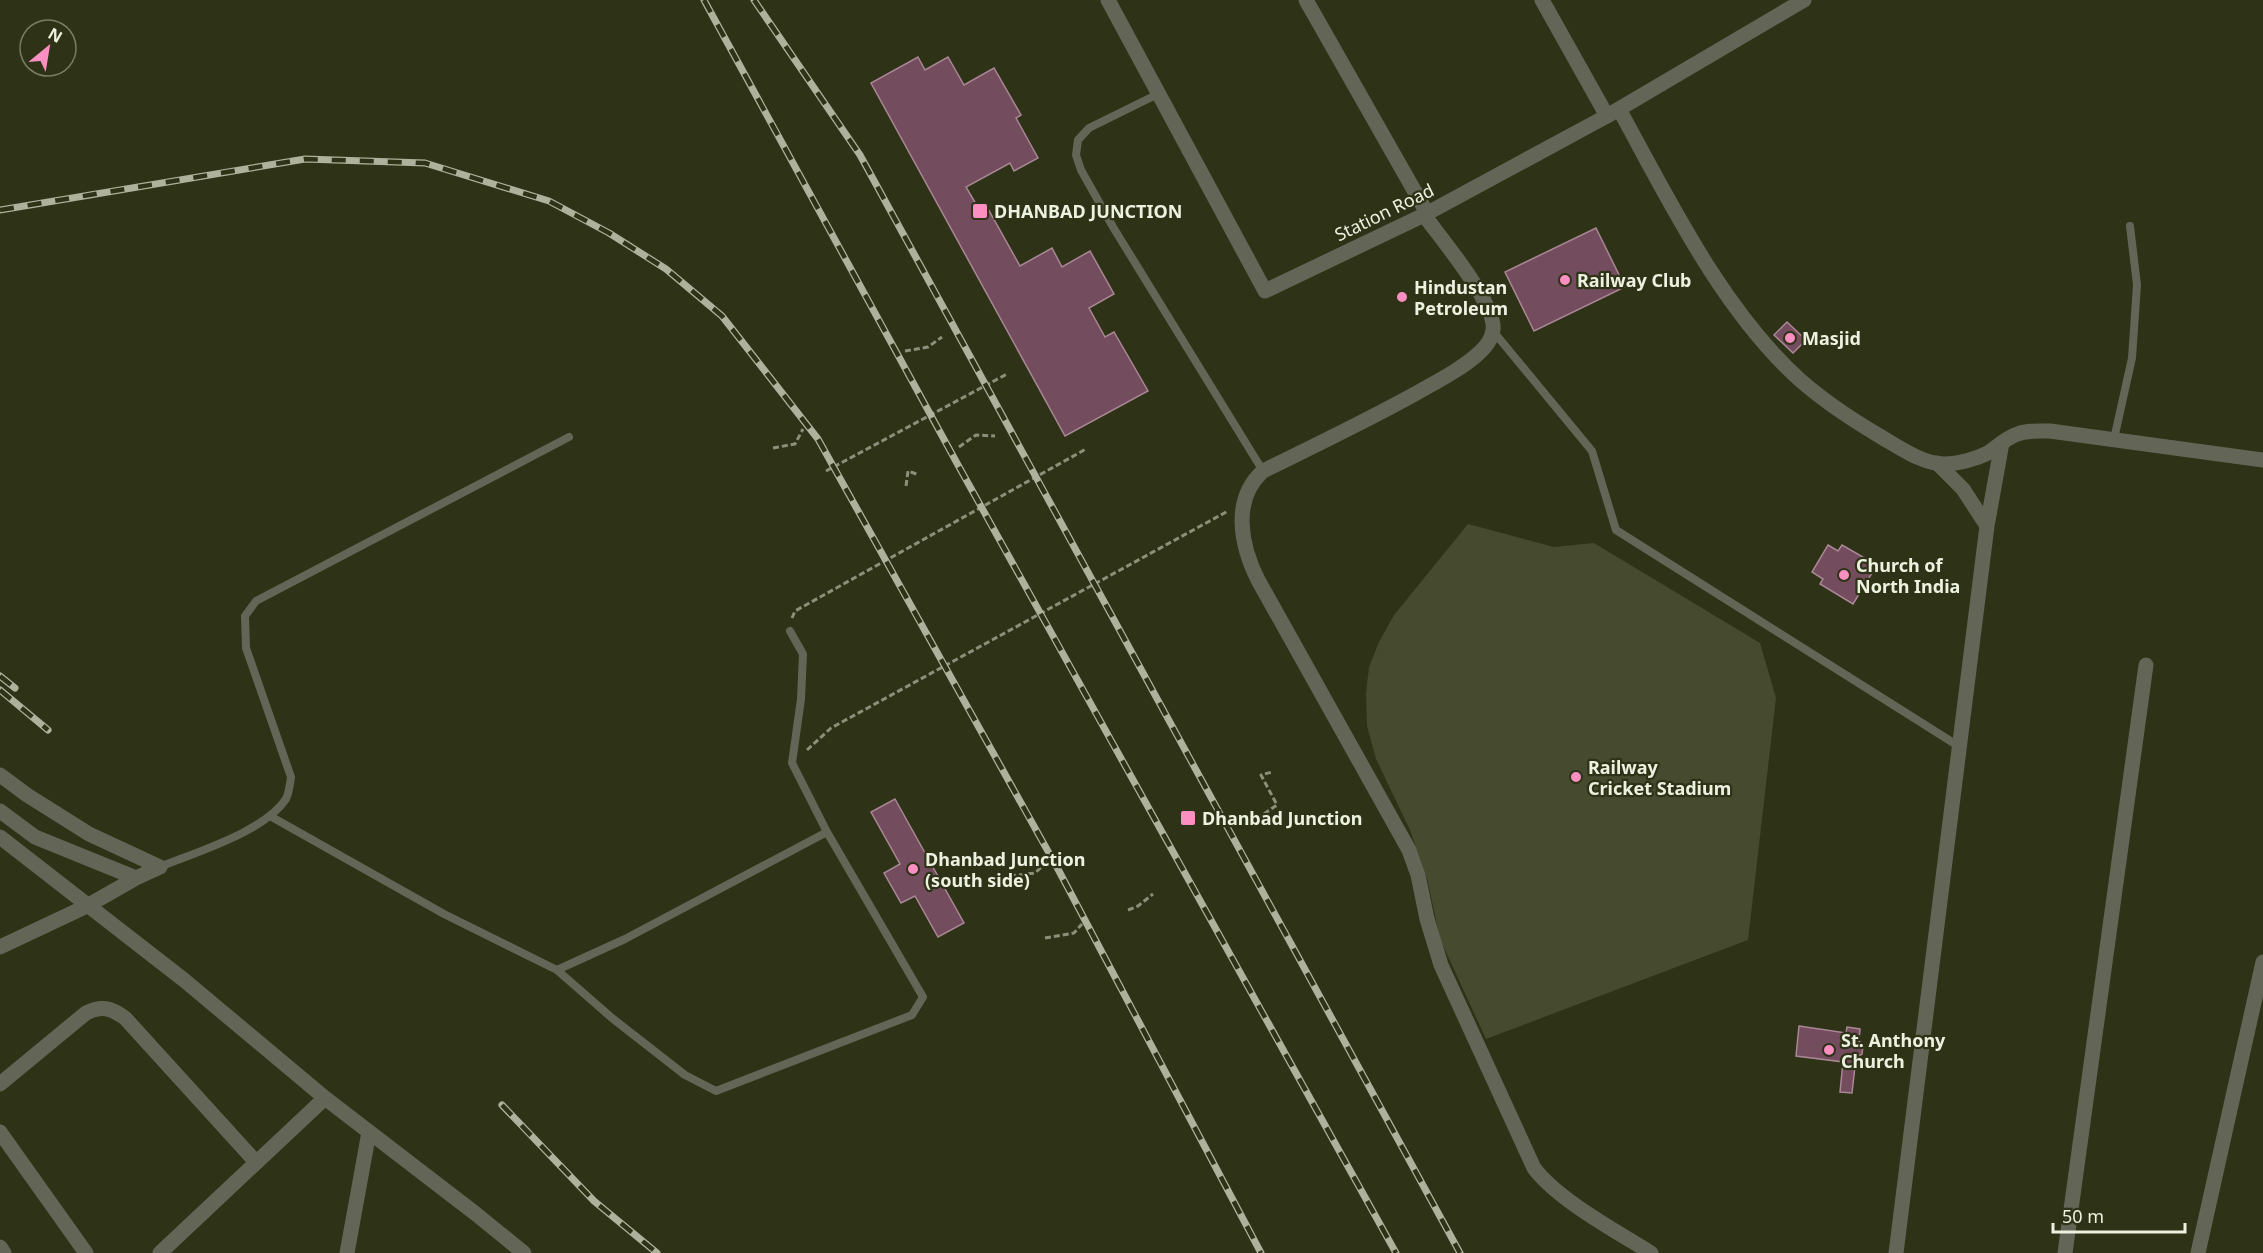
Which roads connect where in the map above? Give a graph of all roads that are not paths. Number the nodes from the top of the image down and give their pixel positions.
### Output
1 (1108, 0) edge
2 (1306, 0) edge
3 (1542, 0) edge
4 (1804, 0) edge
5 (1160, 93) junction
6 (1613, 112) junction
7 (1425, 214) junction
8 (2130, 226) dead end
9 (1493, 331) junction
10 (569, 437) dead end
11 (2114, 439) junction
12 (2002, 443) junction
13 (2263, 460) edge
14 (1937, 463) junction
15 (1263, 471) junction
16 (1987, 526) junction
17 (790, 631) dead end
18 (2146, 665) dead end
19 (1960, 747) junction
20 (0, 775) edge
21 (0, 811) edge
22 (270, 816) junction
23 (827, 832) junction
24 (0, 837) edge
25 (160, 867) junction
26 (136, 878) junction
27 (87, 906) junction
28 (0, 947) edge
29 (2263, 962) edge
30 (557, 970) junction
31 (0, 1084) edge
32 (325, 1098) junction
33 (0, 1132) edge
34 (369, 1132) junction
35 (255, 1161) junction
36 (0, 1247) edge
37 (4, 1253) edge
38 (87, 1253) edge
39 (160, 1253) edge
40 (346, 1253) edge
41 (524, 1253) edge
42 (1651, 1253) edge
43 (1896, 1253) edge
44 (2065, 1253) edge
45 (2198, 1253) edge

1 - 5 street, Station Road
2 - 7 street
3 - 6 street
4 - 6 street, Station Road
5 - 7 street, Station Road
5 - 15 lane
6 - 7 street, Station Road
6 - 14 street
7 - 9 street
8 - 11 lane
9 - 15 street
9 - 19 lane
10 - 22 lane
11 - 12 street
11 - 13 street
12 - 14 street
12 - 16 street
14 - 16 street
15 - 42 street
16 - 19 street
17 - 23 lane
18 - 44 street
19 - 43 street
20 - 25 street
21 - 26 street
22 - 25 lane
22 - 30 lane
23 - 30 lane
23 - 30 lane
24 - 27 street
25 - 26 street
26 - 27 street
27 - 28 street
27 - 32 street
29 - 45 street
31 - 35 street
32 - 34 street
32 - 35 street
33 - 38 street
34 - 40 street
34 - 41 street
35 - 39 street
36 - 37 street

